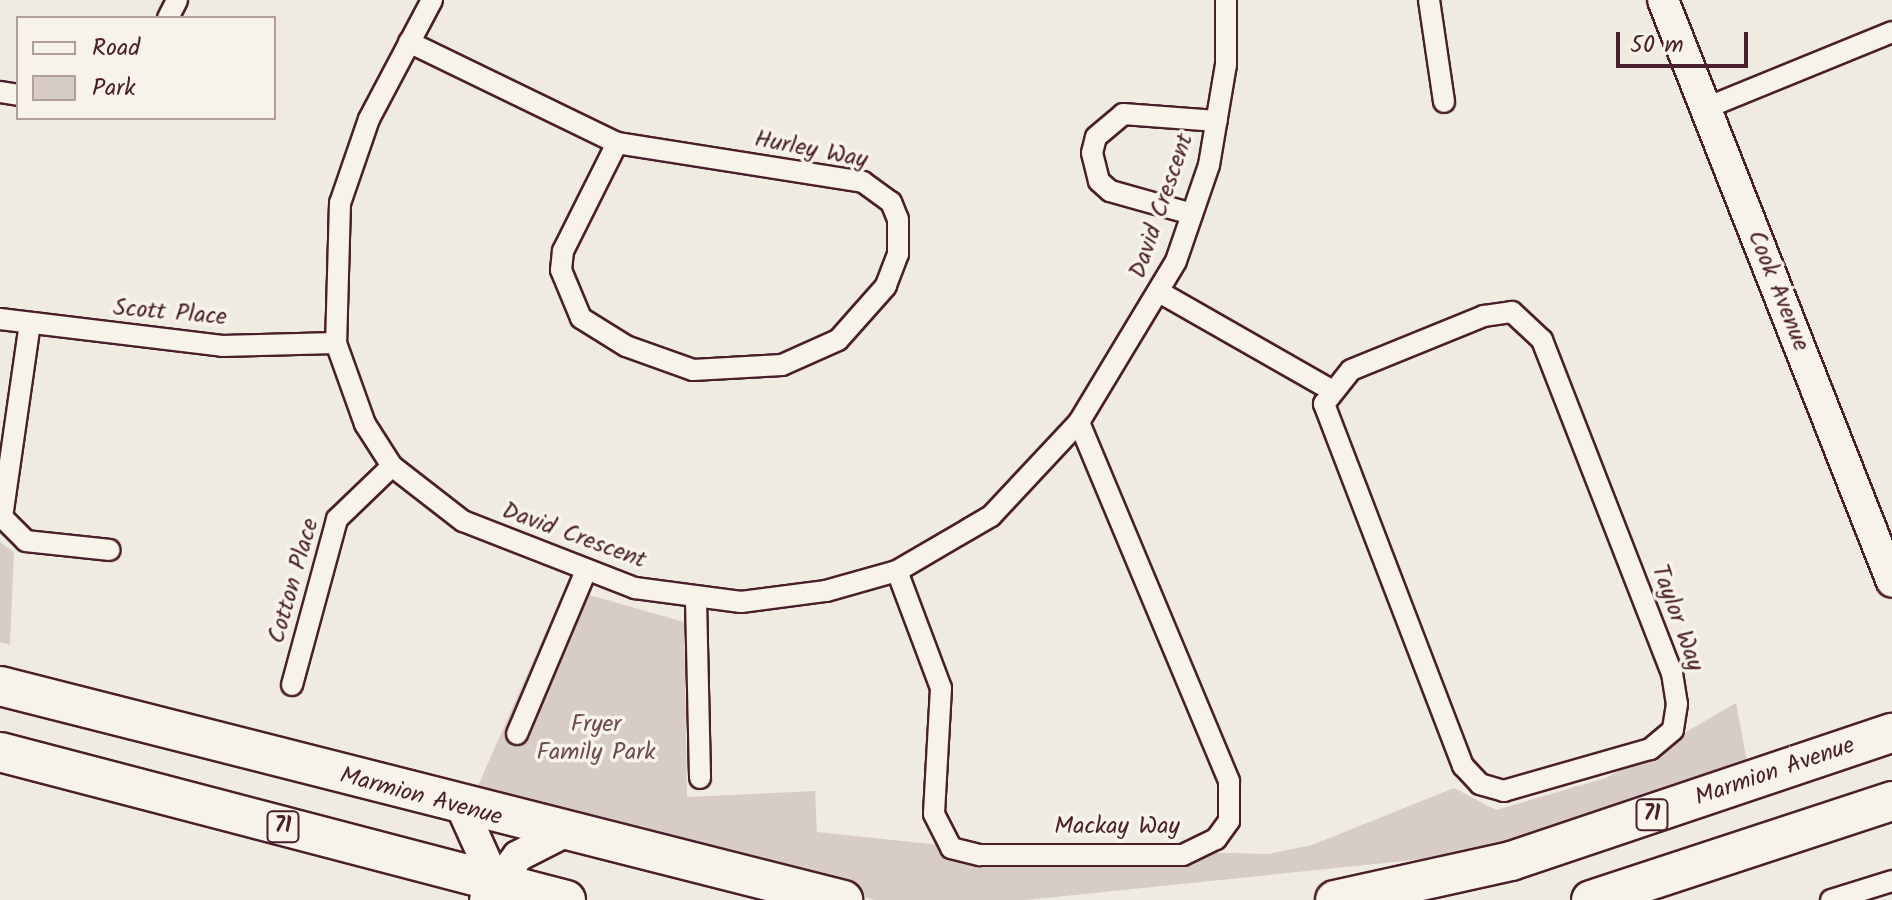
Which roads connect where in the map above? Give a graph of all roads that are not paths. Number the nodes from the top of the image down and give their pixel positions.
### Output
1 (432, 0) edge
2 (1226, 0) edge
3 (1429, 0) edge
4 (1663, 0) edge
5 (1680, 0) edge
6 (1892, 32) edge
7 (409, 42) junction
8 (1444, 102) dead end
9 (1714, 104) junction
10 (1217, 121) junction
11 (617, 143) junction
12 (1192, 214) junction
13 (1161, 293) junction
14 (0, 319) edge
15 (30, 323) junction
16 (336, 343) junction
17 (1329, 389) junction
18 (1079, 422) junction
19 (392, 466) junction
20 (1892, 533) edge
21 (110, 550) dead end
22 (897, 571) junction
23 (585, 573) junction
24 (1892, 582) edge
25 (696, 600) junction
26 (292, 685) dead end
27 (0, 686) edge
28 (1892, 704) edge
29 (1892, 733) edge
30 (517, 734) dead end
31 (0, 752) edge
32 (700, 778) dead end
33 (1754, 778) junction
34 (1892, 801) edge
35 (462, 808) junction
36 (561, 834) junction
37 (1892, 881) edge
38 (495, 894) edge
39 (566, 900) edge
40 (843, 900) edge
41 (1335, 900) edge
42 (1591, 900) edge
43 (1831, 900) edge

1 - 7 street, David Crescent
2 - 10 street, David Crescent
3 - 8 street
4 - 9 street, Cook Avenue
5 - 9 street, Cook Avenue
6 - 9 street
7 - 11 street, Hurley Way
7 - 16 street, David Crescent
9 - 20 street, Cook Avenue
9 - 24 street, Cook Avenue
10 - 12 street, David Crescent
10 - 12 street
11 - 11 street, Hurley Way
12 - 13 street, David Crescent
13 - 17 street
13 - 18 street, David Crescent
14 - 15 street, Scott Place
15 - 16 street, Scott Place
15 - 21 street
16 - 19 street, David Crescent
17 - 17 street, Taylor Way
18 - 22 street, David Crescent
18 - 22 street, Mackay Way
19 - 23 street, David Crescent
19 - 26 street, Cotton Place
22 - 25 street, David Crescent
23 - 25 street, David Crescent
23 - 30 street
25 - 32 street
27 - 35 highway, Marmion Avenue
28 - 33 highway
29 - 33 highway, Marmion Avenue / 71
31 - 38 highway, 71
33 - 41 highway, Marmion Avenue / 71
34 - 42 highway
35 - 36 highway, Marmion Avenue
35 - 38 street
36 - 38 street
36 - 40 highway, Marmion Avenue
37 - 43 street
38 - 39 highway, 71

